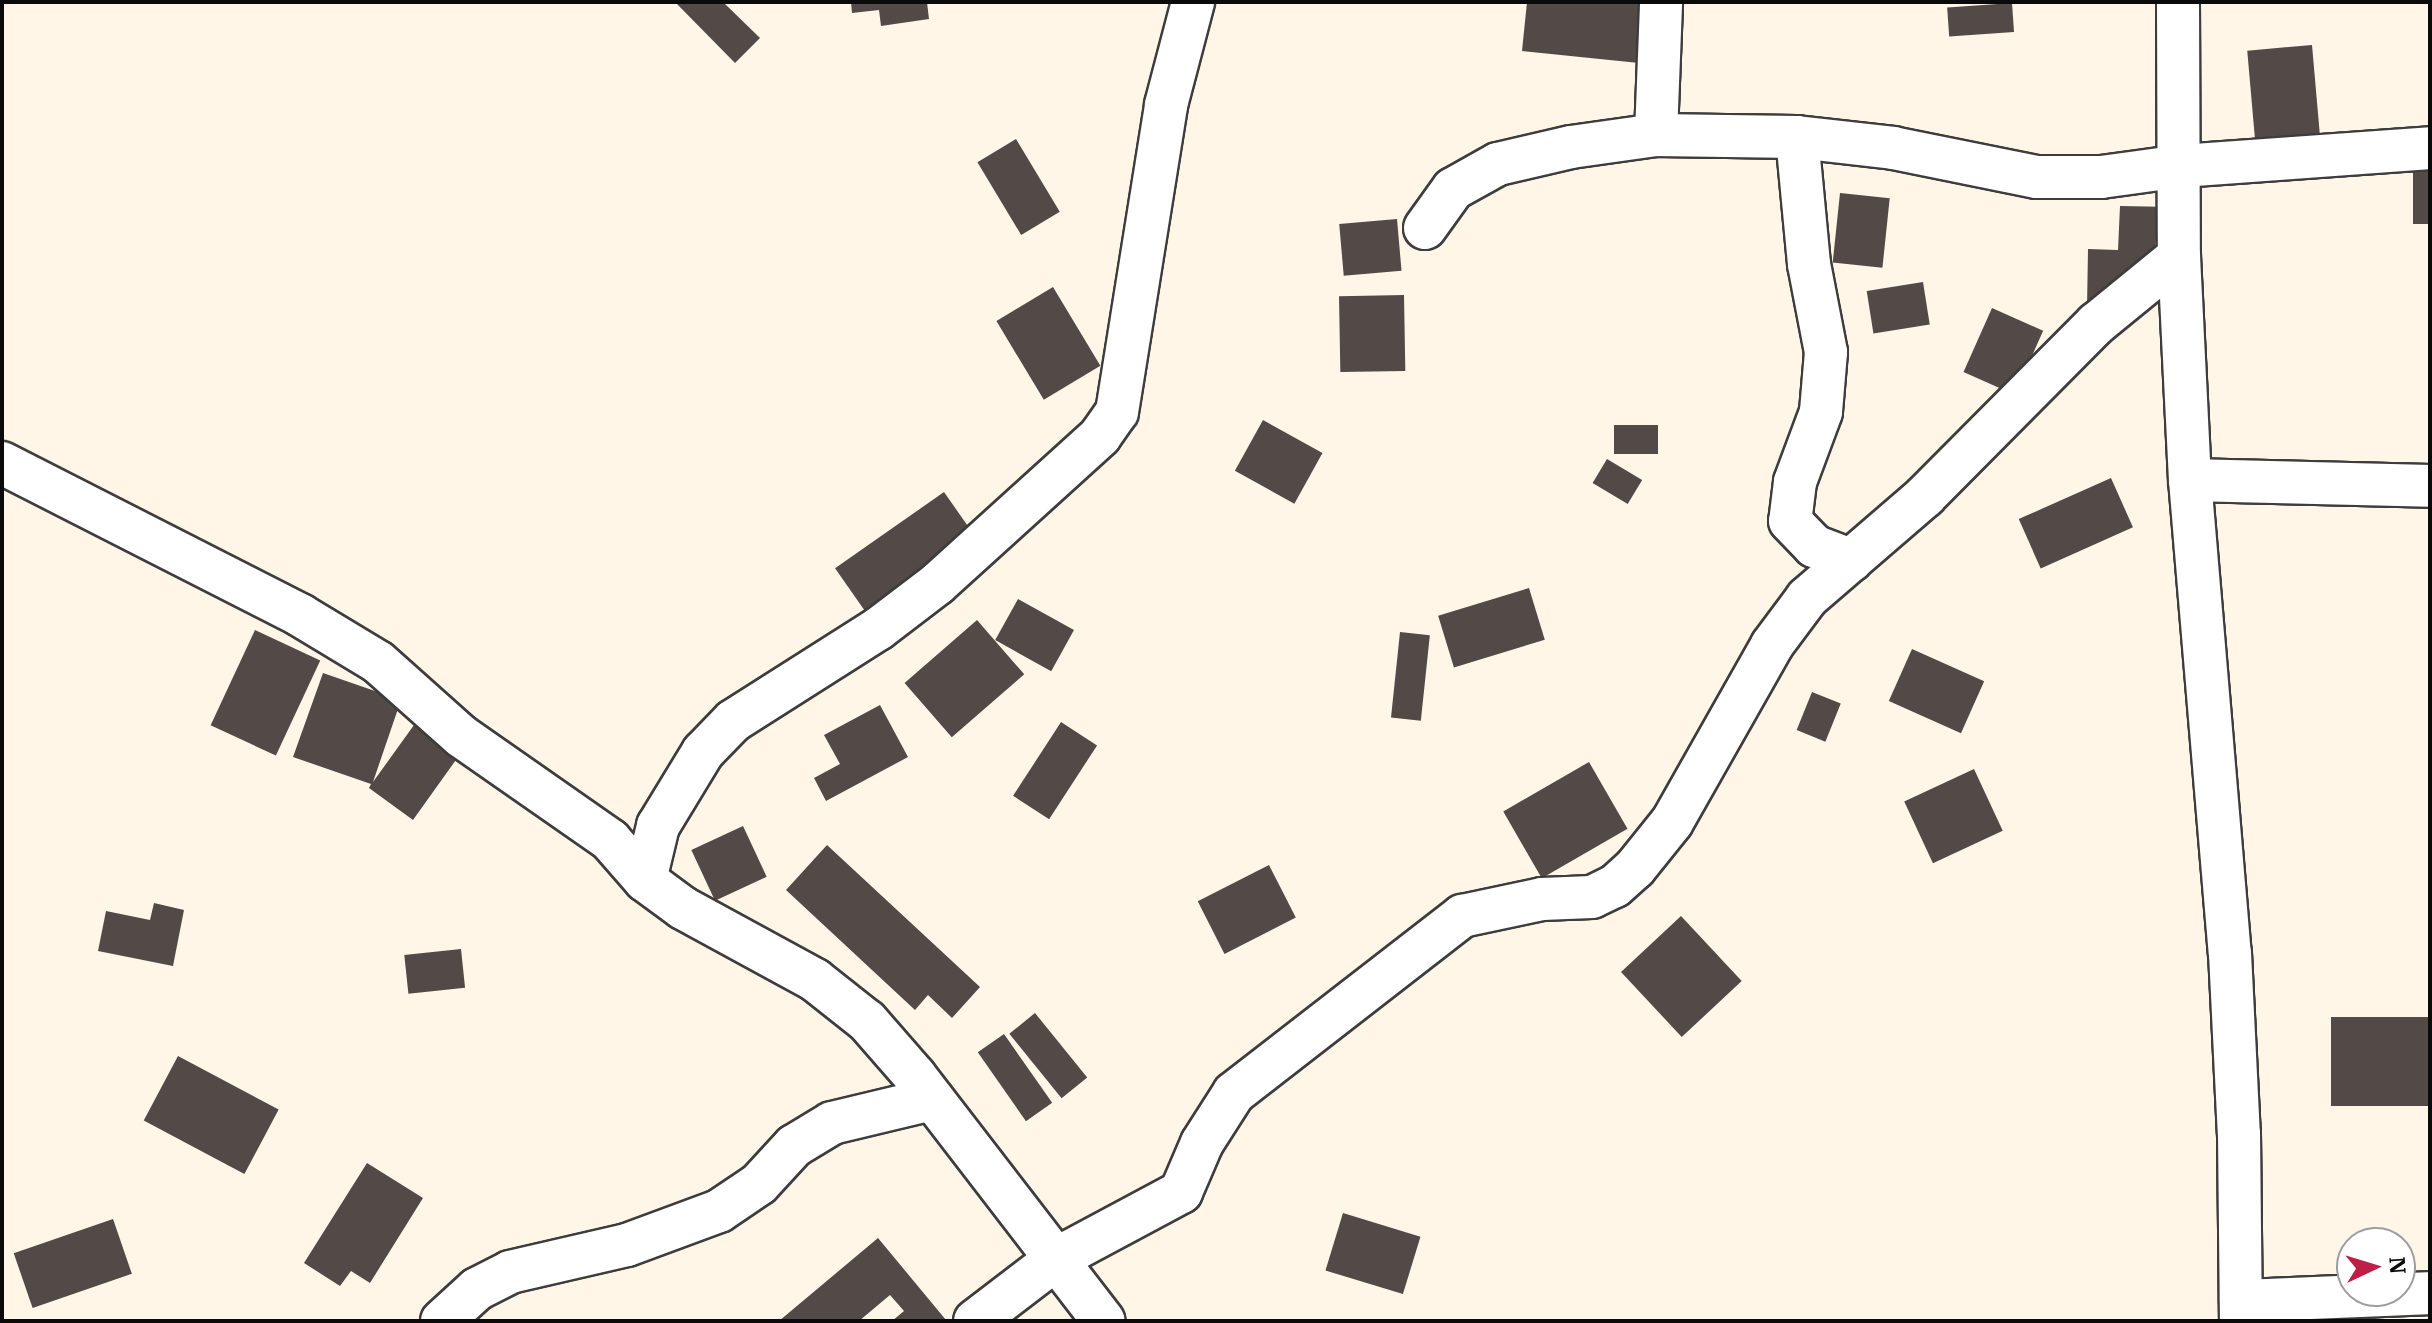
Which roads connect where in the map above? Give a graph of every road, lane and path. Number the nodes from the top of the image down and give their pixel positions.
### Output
1 (1193, 2) edge
2 (1661, 2) edge
3 (2178, 2) edge
4 (1656, 135) junction
5 (1797, 137) junction
6 (2430, 148) edge
7 (2181, 166) junction
8 (1425, 228) dead end
9 (2179, 256) junction
10 (2, 463) edge
11 (2190, 480) junction
12 (2430, 486) edge
13 (1851, 560) junction
14 (645, 880) junction
15 (932, 1099) junction
16 (1056, 1259) junction
17 (2430, 1293) edge
18 (2241, 1311) edge
19 (442, 1321) edge
20 (975, 1321) edge
21 (1104, 1321) edge

1 - 14 street
2 - 4 street
3 - 7 street
4 - 5 street
4 - 8 street
5 - 7 street
5 - 13 street
6 - 7 street
7 - 9 street
9 - 11 street
9 - 13 street
10 - 14 street
11 - 12 street
11 - 18 street
13 - 16 street
14 - 15 street
15 - 16 street
15 - 19 street
16 - 20 street
16 - 21 street
17 - 18 street

